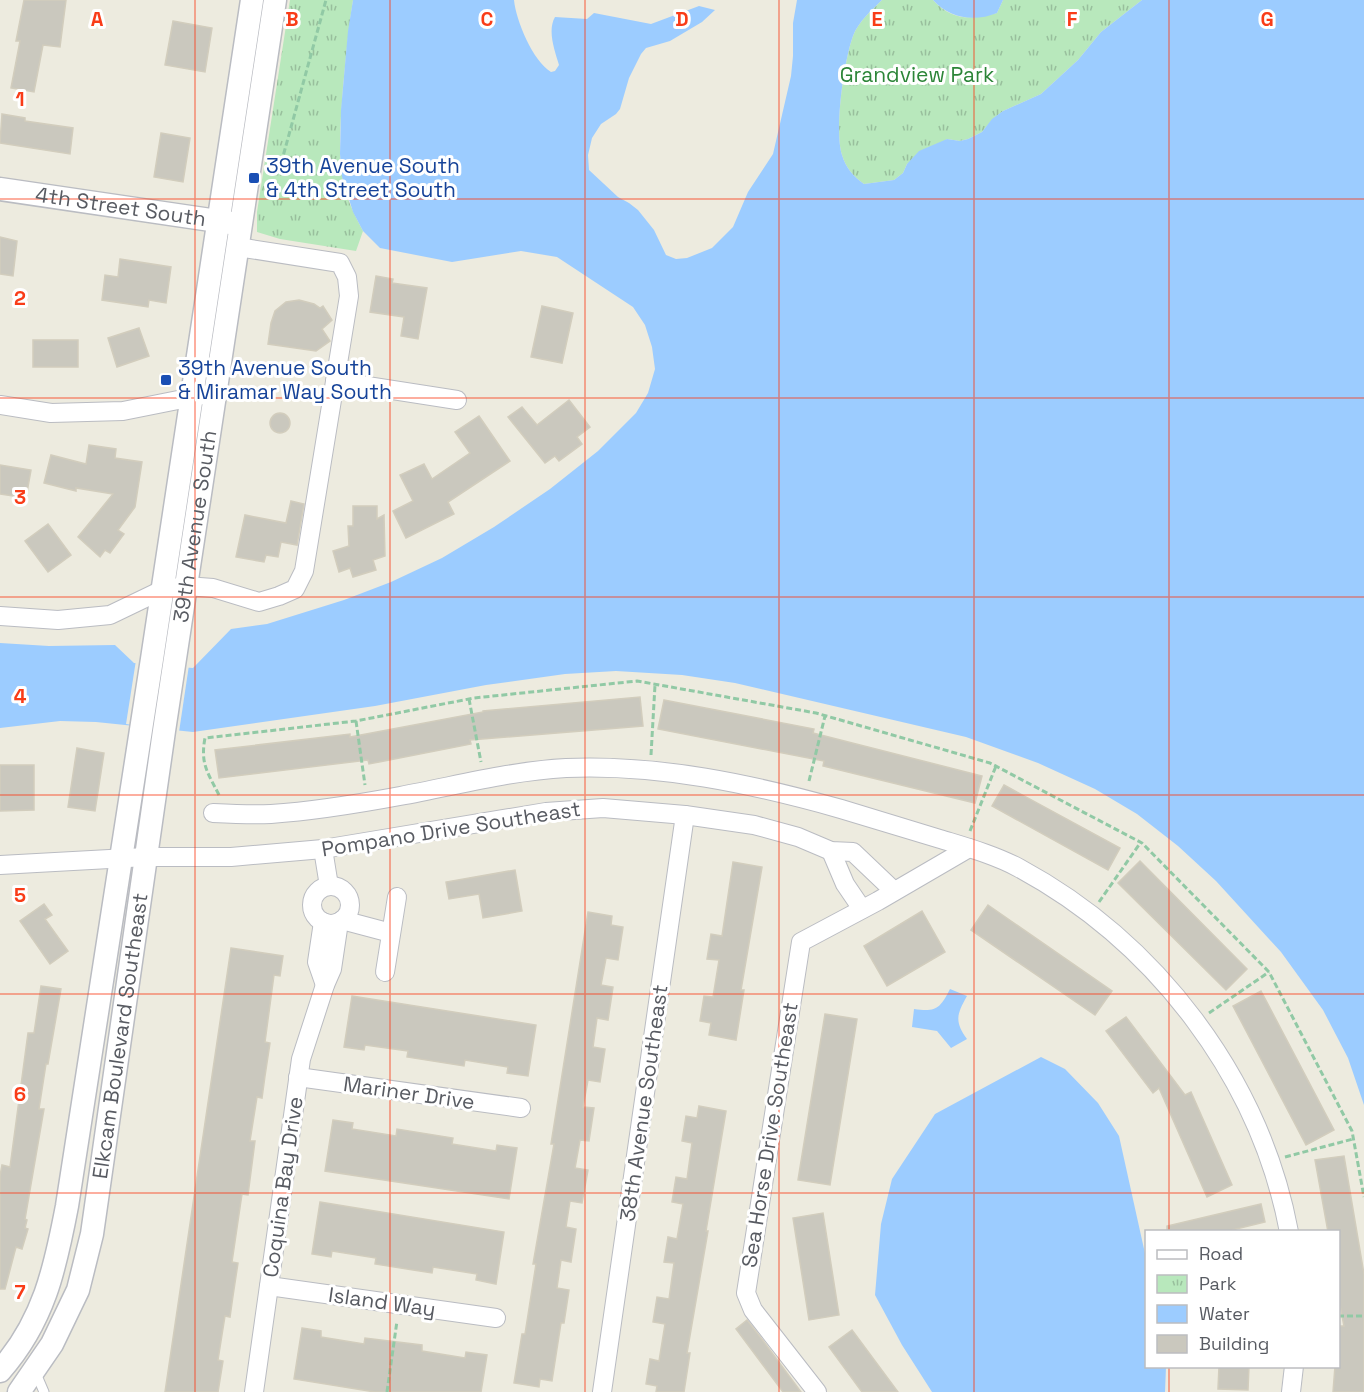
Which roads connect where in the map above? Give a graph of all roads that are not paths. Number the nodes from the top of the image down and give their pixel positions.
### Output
1 (252, 0) edge
2 (275, 0) edge
3 (0, 189) edge
4 (218, 221) junction
5 (241, 225) junction
6 (238, 247) junction
7 (335, 381) junction
8 (215, 393) junction
9 (190, 398) junction
10 (458, 400) dead end
11 (0, 405) edge
12 (186, 586) junction
13 (162, 590) junction
14 (0, 616) edge
15 (164, 661) junction
16 (213, 813) dead end
17 (685, 815) junction
18 (966, 847) junction
19 (323, 849) junction
20 (831, 851) junction
21 (146, 857) junction
22 (122, 858) junction
23 (0, 865) edge
24 (329, 886) junction
25 (894, 891) junction
26 (397, 897) dead end
27 (870, 905) junction
28 (335, 921) junction
29 (391, 933) junction
30 (385, 972) dead end
31 (88, 1072) junction
32 (115, 1076) junction
33 (298, 1077) junction
34 (521, 1108) dead end
35 (1285, 1230) edge
36 (268, 1286) junction
37 (496, 1318) dead end
38 (7, 1363) edge
39 (1294, 1368) edge
40 (34, 1369) junction
41 (19, 1392) edge
42 (44, 1392) edge
43 (254, 1392) edge
44 (602, 1392) edge
45 (816, 1392) edge
46 (1291, 1392) edge

1 - 4 street, 39th Avenue South
2 - 5 street, 39th Avenue South
3 - 4 street, 4th Street South
4 - 5 street, 4th Street South
4 - 9 street, 39th Avenue South
5 - 6 street, 39th Avenue South
6 - 7 street
6 - 8 street, 39th Avenue South
7 - 10 street
7 - 12 street
8 - 9 street
8 - 12 street, 39th Avenue South
9 - 11 street
9 - 13 street, 39th Avenue South
12 - 13 street
12 - 15 street, 39th Avenue South
13 - 14 street
13 - 15 street, 39th Avenue South
15 - 21 street, Elkcam Boulevard Southeast
15 - 22 street, Elkcam Boulevard Southeast
16 - 18 street, Pompano Drive Southeast
17 - 19 street, Pompano Drive Southeast
17 - 20 street, Pompano Drive Southeast
17 - 44 street, 38th Avenue Southeast
18 - 25 street
18 - 35 street, Pompano Drive Southeast
19 - 21 street, Pompano Drive Southeast
19 - 24 street
20 - 25 street, Pompano Drive Southeast
20 - 27 street
21 - 22 street, Pompano Drive Southeast
21 - 32 street, Elkcam Boulevard Southeast
22 - 23 street, Pompano Drive Southeast
22 - 31 street, Elkcam Boulevard Southeast
24 - 28 street, Coquina Bay Drive
24 - 28 street, Coquina Bay Drive
25 - 27 street
26 - 29 street
27 - 45 street, Sea Horse Drive Southeast
28 - 29 street
28 - 33 street, Coquina Bay Drive
29 - 30 street
31 - 32 street
31 - 38 street, Elkcam Boulevard Southeast
32 - 40 street, Elkcam Boulevard Southeast
33 - 34 street, Mariner Drive
33 - 36 street, Coquina Bay Drive
36 - 37 street, Island Way
36 - 43 street, Coquina Bay Drive
38 - 40 street
39 - 46 street
40 - 41 street, Elkcam Boulevard Southeast
40 - 42 lane

